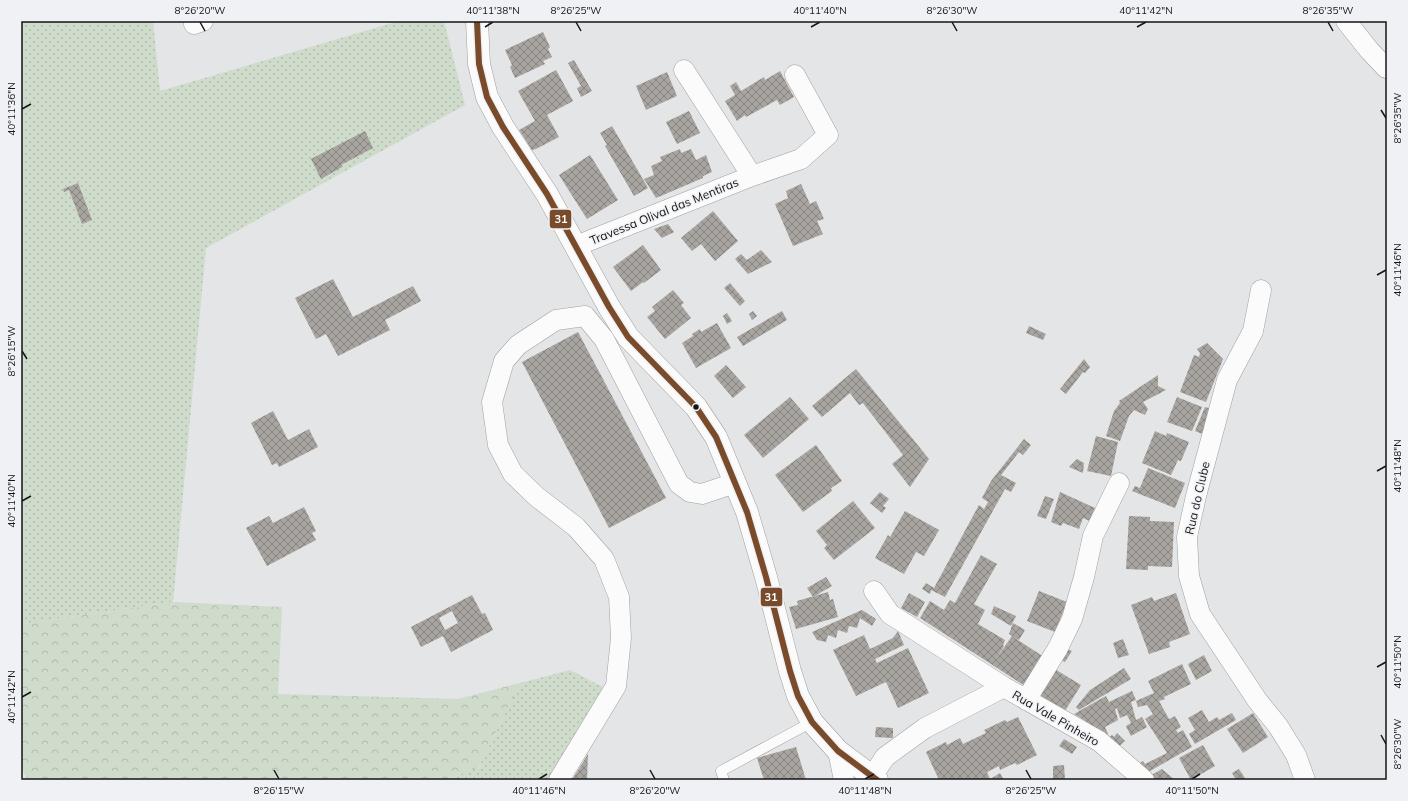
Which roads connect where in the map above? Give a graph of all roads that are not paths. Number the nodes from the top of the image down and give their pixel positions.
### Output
1 (477, 21) edge
2 (1346, 21) edge
3 (1387, 67) edge
4 (684, 70) dead end
5 (795, 75) dead end
6 (752, 176) junction
7 (576, 246) junction
8 (1261, 290) dead end
9 (735, 483) junction
10 (1119, 483) dead end
11 (874, 591) dead end
12 (1004, 687) junction
13 (1026, 700) junction
14 (812, 722) junction
15 (838, 751) junction
16 (876, 779) edge
17 (559, 780) edge
18 (724, 780) edge
19 (844, 780) edge
20 (1144, 780) edge
21 (1305, 780) edge

1 - 7 street
2 - 3 street
4 - 6 street, Travessa Olival das Mentiras
5 - 6 street, Travessa Olival das Mentiras
6 - 7 street, Travessa Olival das Mentiras
7 - 9 street
8 - 21 street, Rua do Clube
9 - 14 street
9 - 17 street
10 - 13 street
11 - 12 street, Rua Vale Pinheiro
12 - 13 street, Rua Vale Pinheiro
12 - 16 street, Rua Vale Pinheiro
13 - 20 street, Rua Vale Pinheiro
14 - 15 street
14 - 18 lane
15 - 16 street
15 - 19 street

